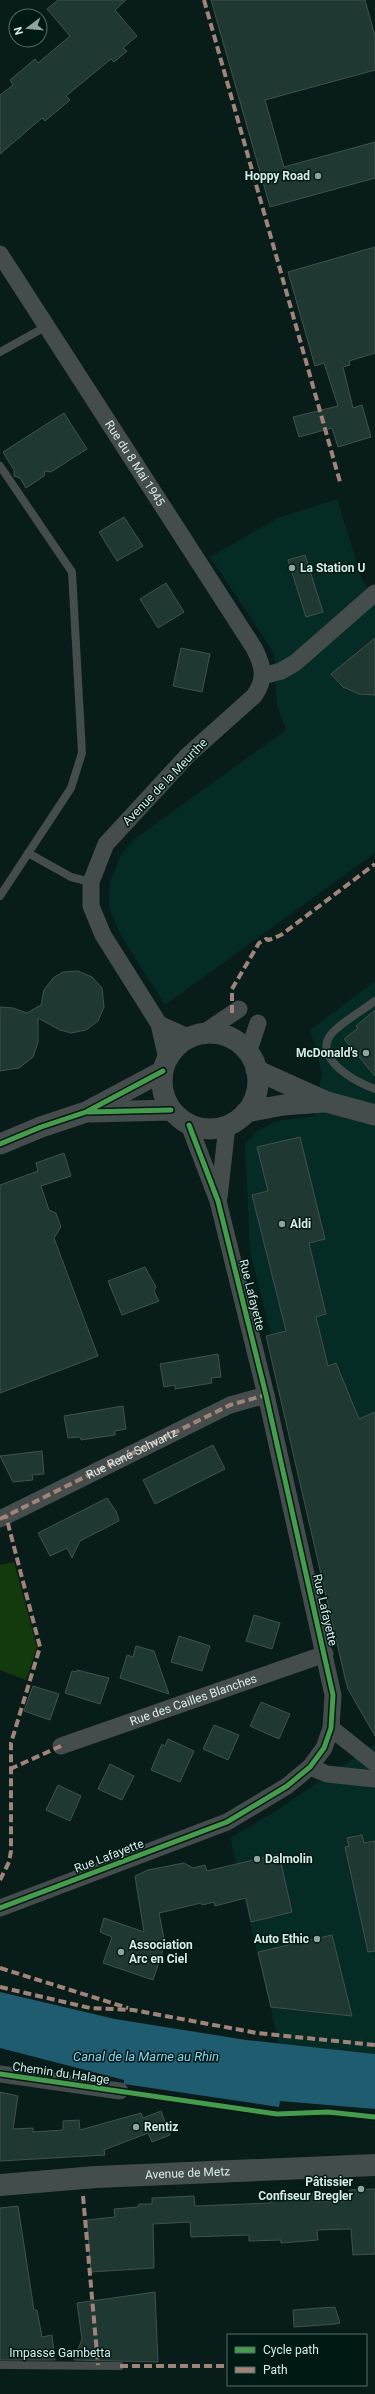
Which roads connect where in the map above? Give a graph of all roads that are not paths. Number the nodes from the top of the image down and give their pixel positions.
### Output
1 (0, 254) edge
2 (46, 326) junction
3 (0, 352) edge
4 (0, 466) edge
5 (375, 593) edge
6 (263, 676) junction
7 (28, 853) junction
8 (91, 882) junction
9 (0, 896) edge
10 (375, 1000) edge
11 (239, 1009) dead end
12 (258, 1023) dead end
13 (159, 1024) junction
14 (196, 1036) junction
15 (252, 1061) junction
16 (165, 1065) junction
17 (375, 1089) edge
18 (327, 1102) junction
19 (171, 1110) junction
20 (86, 1112) junction
21 (246, 1112) junction
22 (375, 1115) edge
23 (189, 1125) junction
24 (227, 1126) junction
25 (0, 1144) edge
26 (218, 1201) junction
27 (266, 1395) junction
28 (0, 1519) edge
29 (325, 1654) junction
30 (331, 1728) junction
31 (61, 1746) dead end
32 (375, 1762) edge
33 (310, 1767) junction
34 (375, 1779) edge
35 (0, 1908) edge
36 (0, 2074) edge
37 (120, 2091) dead end
38 (375, 2165) edge
39 (0, 2185) edge
40 (0, 2365) edge
41 (120, 2366) dead end

1 - 2 street, Rue du 8 Mai 1945
2 - 3 lane
2 - 6 street, Rue du 8 Mai 1945
4 - 7 lane
5 - 6 street
6 - 8 street, Avenue de la Meurthe
7 - 8 lane
7 - 9 lane
8 - 13 street, Avenue de la Meurthe
10 - 17 lane
11 - 14 street
12 - 15 street
13 - 14 street
13 - 16 street, Avenue de la Meurthe
14 - 15 street
14 - 16 street
15 - 18 street
15 - 21 street
16 - 19 street
16 - 20 street
18 - 21 street
18 - 22 street
19 - 20 street
19 - 23 street
20 - 25 street
21 - 24 street
23 - 24 street
23 - 26 street, Rue Lafayette
24 - 26 street, Rue Lafayette
26 - 27 street, Rue Lafayette
27 - 28 street, Rue René Schvartz
27 - 29 street, Rue Lafayette
29 - 30 street, Rue Lafayette
29 - 31 street, Rue des Cailles Blanches
30 - 32 street
30 - 33 street, Rue Lafayette
33 - 34 street
33 - 35 street, Rue Lafayette
36 - 37 street, Chemin du Halage
38 - 39 main road, Avenue de Metz
40 - 41 lane, Impasse Gambetta

